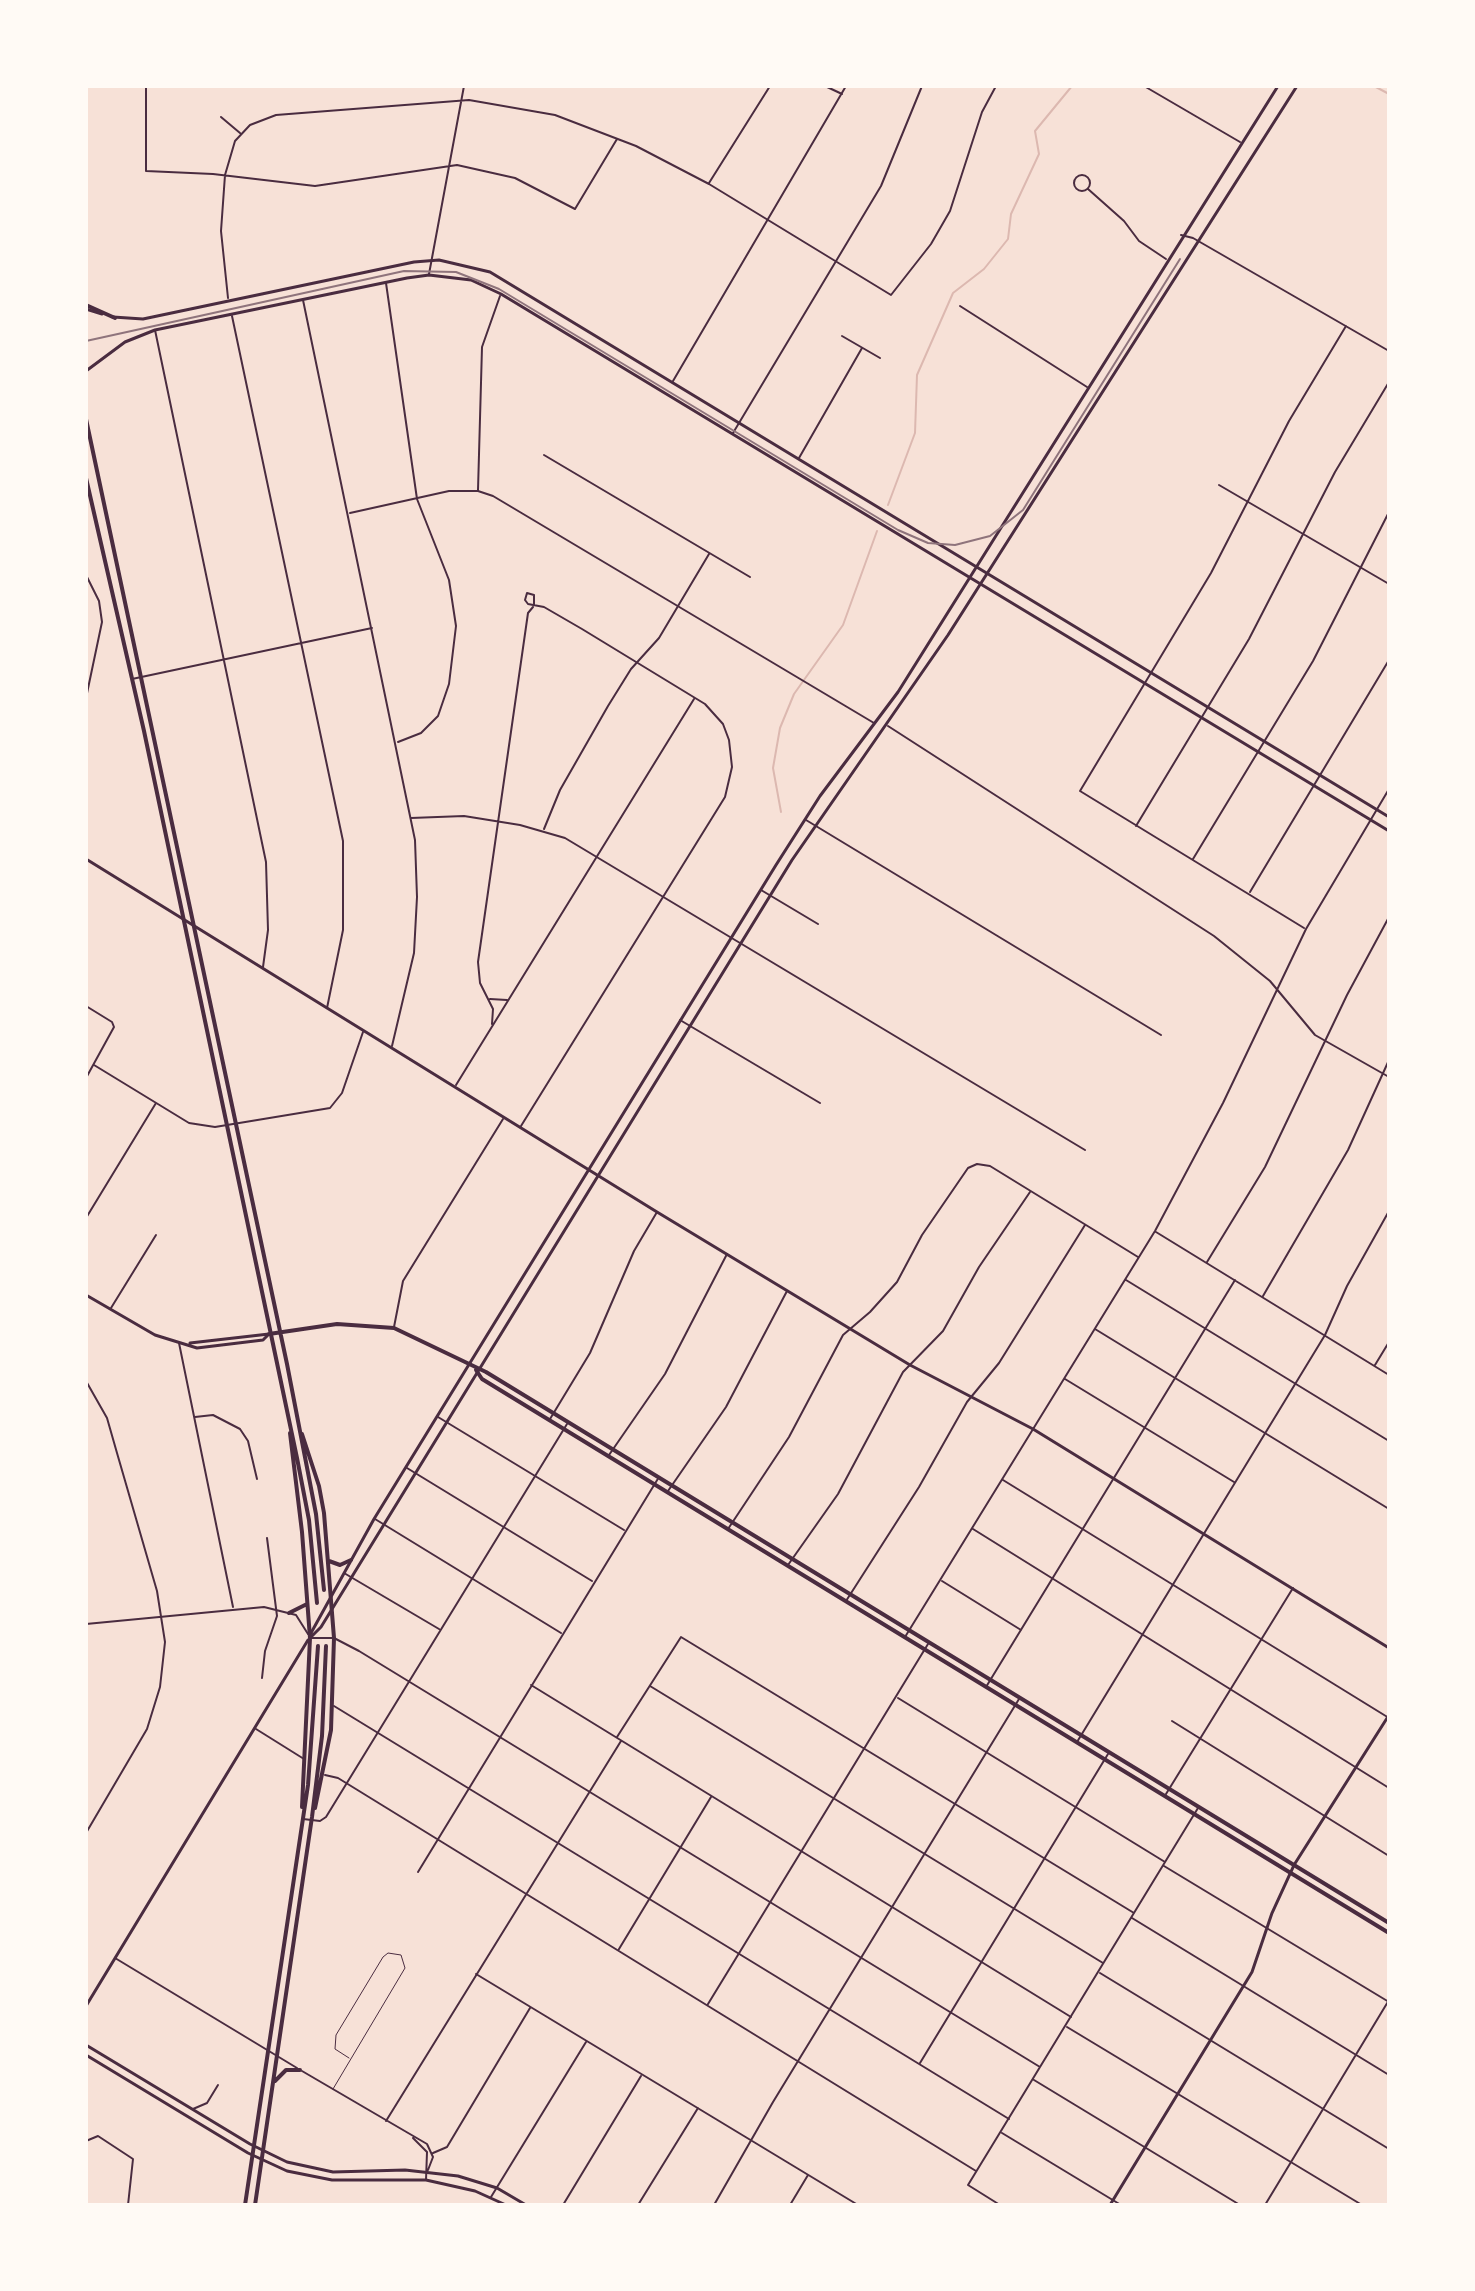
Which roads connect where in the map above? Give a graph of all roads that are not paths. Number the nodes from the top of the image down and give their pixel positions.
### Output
1 (464, 86) edge
2 (770, 86) edge
3 (825, 86) edge
4 (846, 86) edge
5 (922, 86) edge
6 (995, 86) edge
7 (1144, 86) edge
8 (1278, 86) edge
9 (1297, 86) edge
10 (146, 87) edge
11 (842, 94) junction
12 (460, 101) junction
13 (221, 117) dead end
14 (241, 134) junction
15 (617, 139) junction
16 (1241, 143) junction
17 (448, 166) junction
18 (225, 175) junction
19 (709, 184) junction
20 (1088, 189) dead end
21 (769, 222) junction
22 (1181, 235) junction
23 (1198, 240) junction
24 (1166, 259) junction
25 (430, 261) junction
26 (836, 262) junction
27 (429, 275) junction
28 (386, 282) junction
29 (501, 294) junction
30 (303, 300) junction
31 (229, 301) junction
32 (960, 306) dead end
33 (86, 307) edge
34 (232, 316) junction
35 (115, 318) joint
36 (1346, 326) junction
37 (155, 330) junction
38 (842, 336) dead end
39 (862, 348) junction
40 (1389, 351) edge
41 (880, 358) dead end
42 (86, 371) edge
43 (672, 382) junction
44 (1389, 382) edge
45 (1088, 388) junction
46 (86, 419) edge
47 (738, 423) junction
48 (732, 434) junction
49 (544, 455) dead end
50 (798, 459) junction
51 (86, 478) edge
52 (1219, 485) dead end
53 (478, 491) junction
54 (417, 499) junction
55 (1247, 502) junction
56 (1389, 512) edge
57 (349, 513) junction
58 (1304, 533) junction
59 (709, 554) junction
60 (1361, 567) junction
61 (975, 568) junction
62 (987, 574) junction
63 (86, 575) edge
64 (750, 577) dead end
65 (969, 579) junction
66 (1389, 584) edge
67 (980, 585) junction
68 (534, 606) junction
69 (679, 606) junction
70 (1049, 611) junction
71 (1042, 622) junction
72 (372, 628) junction
73 (1095, 639) junction
74 (930, 641) junction
75 (301, 644) junction
76 (940, 648) junction
77 (1089, 650) junction
78 (224, 659) junction
79 (1389, 660) edge
80 (636, 663) junction
81 (1152, 673) junction
82 (142, 677) junction
83 (131, 679) junction
84 (1145, 684) junction
85 (695, 697) junction
86 (86, 698) edge
87 (1208, 707) junction
88 (1201, 718) junction
89 (875, 724) junction
90 (888, 726) junction
91 (1264, 741) junction
92 (397, 743) junction
93 (1256, 751) junction
94 (1321, 776) junction
95 (1314, 787) junction
96 (1389, 789) edge
97 (1377, 809) junction
98 (1389, 817) edge
99 (411, 818) junction
100 (805, 819) junction
101 (1370, 820) junction
102 (498, 821) junction
103 (814, 825) junction
104 (1136, 826) junction
105 (543, 830) junction
106 (1389, 831) edge
107 (598, 855) junction
108 (86, 859) edge
109 (1193, 860) junction
110 (760, 890) junction
111 (1248, 894) junction
112 (663, 896) junction
113 (770, 896) junction
114 (1389, 917) edge
115 (183, 919) junction
116 (818, 924) dead end
117 (195, 927) junction
118 (1306, 929) junction
119 (730, 939) junction
120 (740, 945) junction
121 (263, 969) junction
122 (1276, 990) junction
123 (209, 993) junction
124 (199, 995) junction
125 (490, 999) junction
126 (509, 999) junction
127 (86, 1006) edge
128 (327, 1009) junction
129 (680, 1020) junction
130 (492, 1026) junction
131 (690, 1026) junction
132 (363, 1031) junction
133 (1161, 1035) dead end
134 (1325, 1041) junction
135 (391, 1047) junction
136 (222, 1055) junction
137 (212, 1057) junction
138 (1389, 1060) edge
139 (94, 1065) junction
140 (1382, 1074) junction
141 (1389, 1077) edge
142 (86, 1078) edge
143 (455, 1086) junction
144 (633, 1095) junction
145 (643, 1101) junction
146 (156, 1103) junction
147 (820, 1103) dead end
148 (504, 1117) junction
149 (236, 1122) junction
150 (226, 1125) junction
151 (521, 1127) junction
152 (1085, 1150) dead end
153 (588, 1170) junction
154 (596, 1175) junction
155 (1030, 1191) junction
156 (252, 1197) junction
157 (241, 1198) junction
158 (1389, 1211) edge
159 (657, 1212) junction
160 (86, 1218) edge
161 (1085, 1224) junction
162 (1155, 1231) junction
163 (156, 1235) dead end
164 (547, 1237) junction
165 (555, 1242) junction
166 (727, 1254) junction
167 (1139, 1257) junction
168 (1207, 1262) junction
169 (266, 1264) junction
170 (255, 1266) junction
171 (1125, 1279) junction
172 (1235, 1280) junction
173 (787, 1291) junction
174 (86, 1295) edge
175 (510, 1296) junction
176 (1263, 1297) junction
177 (518, 1302) junction
178 (110, 1309) junction
179 (849, 1327) junction
180 (394, 1328) junction
181 (1094, 1328) junction
182 (1205, 1329) junction
183 (280, 1332) junction
184 (269, 1334) junction
185 (1325, 1335) junction
186 (178, 1341) junction
187 (1389, 1342) edge
188 (189, 1343) junction
189 (468, 1365) junction
190 (910, 1365) junction
191 (1374, 1366) junction
192 (476, 1370) junction
193 (1389, 1375) edge
194 (1175, 1377) junction
195 (1064, 1378) junction
196 (86, 1381) edge
197 (1296, 1384) junction
198 (971, 1398) junction
199 (554, 1412) junction
200 (194, 1417) junction
201 (437, 1417) junction
202 (298, 1420) junction
203 (549, 1420) junction
204 (568, 1421) junction
205 (446, 1423) junction
206 (289, 1424) junction
207 (1144, 1428) junction
208 (300, 1429) junction
209 (563, 1429) junction
210 (1033, 1429) junction
211 (1265, 1434) junction
212 (1389, 1441) edge
213 (614, 1448) junction
214 (609, 1456) junction
215 (405, 1468) junction
216 (415, 1474) junction
217 (534, 1475) junction
218 (659, 1476) junction
219 (1114, 1478) junction
220 (257, 1479) dead end
221 (1002, 1479) junction
222 (1235, 1483) junction
223 (655, 1484) junction
224 (673, 1484) junction
225 (668, 1492) junction
226 (1389, 1509) edge
227 (374, 1519) junction
228 (733, 1521) junction
229 (384, 1525) junction
230 (504, 1527) junction
231 (728, 1529) junction
232 (972, 1529) junction
233 (1082, 1530) junction
234 (625, 1531) junction
235 (1204, 1533) junction
236 (267, 1538) dead end
237 (793, 1558) junction
238 (351, 1560) junction
239 (329, 1561) junction
240 (788, 1566) junction
241 (343, 1573) junction
242 (352, 1576) junction
243 (472, 1578) junction
244 (1052, 1579) junction
245 (941, 1580) junction
246 (594, 1582) junction
247 (1172, 1585) junction
248 (1293, 1588) junction
249 (324, 1590) dead end
250 (331, 1593) junction
251 (851, 1594) junction
252 (308, 1602) junction
253 (846, 1602) junction
254 (317, 1603) dead end
255 (233, 1608) junction
256 (333, 1608) junction
257 (277, 1610) junction
258 (289, 1613) junction
259 (162, 1615) junction
260 (86, 1624) edge
261 (440, 1630) junction
262 (910, 1630) junction
263 (1021, 1630) junction
264 (562, 1633) junction
265 (1142, 1635) junction
266 (310, 1638) junction
267 (334, 1638) junction
268 (905, 1638) junction
269 (1260, 1640) junction
270 (929, 1642) junction
271 (318, 1646) dead end
272 (326, 1646) dead end
273 (1389, 1648) edge
274 (925, 1650) junction
275 (262, 1678) dead end
276 (991, 1680) junction
277 (409, 1681) junction
278 (531, 1685) junction
279 (649, 1685) junction
280 (986, 1688) junction
281 (1231, 1689) junction
282 (897, 1697) junction
283 (1020, 1698) junction
284 (333, 1705) junction
285 (1015, 1706) junction
286 (1389, 1717) edge
287 (1172, 1721) dead end
288 (254, 1728) junction
289 (378, 1733) junction
290 (1081, 1735) junction
291 (499, 1736) junction
292 (617, 1737) junction
293 (1200, 1739) junction
294 (622, 1740) junction
295 (1076, 1743) junction
296 (865, 1749) junction
297 (986, 1752) junction
298 (1109, 1753) junction
299 (304, 1759) junction
300 (1105, 1760) junction
301 (1357, 1768) junction
302 (324, 1774) junction
303 (347, 1784) junction
304 (1170, 1788) junction
305 (1389, 1788) edge
306 (467, 1789) junction
307 (590, 1793) junction
308 (1166, 1795) junction
309 (711, 1796) junction
310 (834, 1799) junction
311 (956, 1803) junction
312 (1199, 1806) junction
313 (1076, 1808) junction
314 (1194, 1813) junction
315 (302, 1817) junction
316 (1325, 1818) junction
317 (312, 1819) junction
318 (86, 1833) edge
319 (437, 1839) junction
320 (558, 1844) junction
321 (680, 1849) junction
322 (803, 1850) junction
323 (924, 1854) junction
324 (1389, 1856) edge
325 (1046, 1859) junction
326 (1164, 1864) junction
327 (1294, 1865) junction
328 (418, 1872) dead end
329 (1290, 1874) junction
330 (526, 1894) junction
331 (649, 1900) junction
332 (770, 1903) junction
333 (893, 1906) junction
334 (1363, 1908) junction
335 (288, 1909) junction
336 (1014, 1909) junction
337 (299, 1910) junction
338 (1134, 1913) junction
339 (1359, 1915) junction
340 (1131, 1918) junction
341 (1389, 1923) edge
342 (1267, 1928) junction
343 (1389, 1933) edge
344 (618, 1950) junction
345 (738, 1955) junction
346 (115, 1958) junction
347 (861, 1959) junction
348 (983, 1961) junction
349 (1103, 1963) junction
350 (1099, 1972) junction
351 (475, 1974) junction
352 (277, 1983) junction
353 (289, 1985) junction
354 (1243, 1987) junction
355 (1389, 2001) edge
356 (708, 2005) junction
357 (86, 2006) edge
358 (530, 2008) junction
359 (829, 2009) junction
360 (951, 2013) junction
361 (1071, 2017) junction
362 (1066, 2026) junction
363 (586, 2041) junction
364 (1211, 2041) junction
365 (86, 2045) edge
366 (268, 2051) junction
367 (86, 2055) edge
368 (1356, 2055) junction
369 (277, 2057) junction
370 (349, 2058) junction
371 (798, 2061) junction
372 (919, 2064) junction
373 (1040, 2067) junction
374 (300, 2070) junction
375 (642, 2074) junction
376 (1389, 2075) edge
377 (1033, 2079) junction
378 (273, 2084) junction
379 (218, 2085) dead end
380 (333, 2090) junction
381 (1178, 2094) junction
382 (698, 2108) junction
383 (1323, 2108) junction
384 (192, 2109) junction
385 (188, 2116) junction
386 (1009, 2119) junction
387 (386, 2121) junction
388 (1001, 2132) junction
389 (412, 2137) junction
390 (86, 2141) edge
391 (753, 2141) junction
392 (254, 2146) junction
393 (1145, 2148) junction
394 (1389, 2149) edge
395 (263, 2151) junction
396 (432, 2153) junction
397 (252, 2155) junction
398 (262, 2160) junction
399 (1291, 2161) junction
400 (428, 2171) junction
401 (976, 2171) junction
402 (351, 2173) junction
403 (808, 2175) junction
404 (426, 2180) junction
405 (353, 2181) junction
406 (497, 2188) junction
407 (491, 2197) junction
408 (1112, 2203) edge
409 (128, 2205) edge
410 (245, 2205) edge
411 (255, 2205) edge
412 (506, 2205) edge
413 (526, 2205) edge
414 (563, 2205) edge
415 (638, 2205) edge
416 (714, 2205) edge
417 (790, 2205) edge
418 (858, 2205) edge
419 (1000, 2205) edge
420 (1121, 2205) edge
421 (1240, 2205) edge
422 (1265, 2205) edge
423 (1362, 2205) edge

1 - 12 street
2 - 19 street
3 - 11 street
4 - 11 street
5 - 26 street
6 - 26 street
7 - 16 street
8 - 16 main road
9 - 23 main road
10 - 18 street
11 - 21 street
12 - 14 street
12 - 15 street
12 - 17 street
13 - 14 street
14 - 18 street
15 - 17 street
15 - 19 street
16 - 22 main road
17 - 18 street
17 - 25 street
18 - 31 street
19 - 21 street
20 - 24 street
21 - 26 street
21 - 43 street
22 - 23 street
22 - 24 main road
23 - 36 street
23 - 62 main road
24 - 45 main road
25 - 27 street
25 - 31 main road
25 - 43 main road
26 - 47 street
27 - 28 main road
27 - 29 main road
28 - 30 main road
28 - 54 street
29 - 48 main road
29 - 53 street
30 - 34 main road
30 - 57 street
31 - 35 main road
32 - 45 street
33 - 35 main road
34 - 37 main road
34 - 75 street
36 - 40 street
36 - 55 street
37 - 42 main road
37 - 78 street
38 - 39 street
39 - 41 street
39 - 50 street
43 - 47 main road
44 - 58 street
45 - 61 main road
46 - 82 main road
47 - 48 street
47 - 50 main road
48 - 65 main road
49 - 59 street
50 - 61 main road
51 - 83 main road
52 - 55 street
53 - 54 street
53 - 69 street
54 - 57 street
54 - 92 street
55 - 58 street
55 - 81 street
56 - 60 street
57 - 72 street
58 - 60 street
58 - 87 street
59 - 64 street
59 - 69 street
60 - 66 street
60 - 91 street
61 - 62 main road
61 - 65 main road
62 - 67 main road
62 - 70 main road
63 - 86 street
65 - 67 main road
65 - 74 main road
67 - 71 main road
67 - 76 main road
68 - 68 street
68 - 80 street
68 - 102 street
69 - 80 street
69 - 89 street
70 - 71 main road
70 - 73 main road
71 - 77 main road
72 - 75 street
72 - 92 street
73 - 77 main road
73 - 81 main road
74 - 76 main road
74 - 89 main road
75 - 78 street
75 - 128 street
76 - 90 main road
77 - 84 main road
78 - 82 street
78 - 121 street
79 - 94 street
80 - 85 street
80 - 105 street
81 - 84 street
81 - 87 main road
82 - 83 street
82 - 117 main road
83 - 115 main road
84 - 88 main road
84 - 104 street
85 - 107 street
85 - 112 street
87 - 88 street
87 - 91 main road
88 - 93 main road
88 - 104 street
89 - 100 main road
90 - 103 main road
90 - 122 street
91 - 93 street
91 - 94 main road
92 - 99 street
93 - 95 main road
93 - 109 street
94 - 95 street
94 - 97 main road
95 - 101 main road
95 - 111 street
96 - 97 street
97 - 98 main road
97 - 101 street
99 - 102 street
99 - 135 street
100 - 103 street
100 - 110 main road
101 - 106 main road
101 - 118 street
102 - 105 street
102 - 125 street
103 - 113 main road
103 - 133 street
104 - 109 street
105 - 107 street
107 - 112 street
107 - 126 street
108 - 115 main road
109 - 111 street
110 - 113 street
110 - 119 main road
111 - 118 street
112 - 119 street
112 - 151 street
113 - 116 street
113 - 120 main road
114 - 134 street
115 - 117 main road
115 - 124 main road
117 - 121 main road
117 - 123 main road
118 - 122 street
119 - 120 street
119 - 129 main road
120 - 131 main road
120 - 152 street
121 - 128 main road
122 - 134 street
122 - 162 street
123 - 124 main road
123 - 136 main road
124 - 137 main road
125 - 126 street
125 - 130 street
126 - 130 street
127 - 139 street
128 - 132 main road
129 - 131 street
129 - 144 main road
130 - 143 street
131 - 145 main road
131 - 147 street
132 - 135 main road
132 - 149 street
134 - 140 street
134 - 168 street
135 - 143 main road
136 - 137 main road
136 - 149 main road
137 - 150 main road
138 - 140 street
139 - 142 street
139 - 146 street
140 - 141 street
140 - 176 street
143 - 148 main road
144 - 145 main road
144 - 153 main road
145 - 154 main road
146 - 150 street
146 - 160 street
148 - 151 main road
148 - 180 street
149 - 150 street
149 - 156 main road
150 - 157 main road
151 - 153 main road
153 - 154 main road
153 - 164 main road
154 - 159 main road
154 - 165 main road
155 - 161 street
155 - 179 street
155 - 190 street
156 - 157 main road
156 - 169 main road
157 - 170 main road
158 - 185 street
159 - 166 main road
159 - 199 street
161 - 167 street
161 - 198 street
162 - 167 street
162 - 168 street
163 - 178 street
164 - 165 main road
164 - 175 main road
165 - 177 main road
166 - 173 main road
166 - 213 street
167 - 171 street
168 - 172 street
169 - 170 main road
169 - 183 main road
170 - 184 main road
171 - 181 street
171 - 182 street
172 - 176 street
172 - 182 street
173 - 179 main road
173 - 224 street
174 - 178 main road
175 - 177 main road
175 - 189 main road
176 - 185 street
177 - 192 main road
178 - 186 main road
179 - 190 main road
179 - 228 street
180 - 183 main road
180 - 189 main road
181 - 194 street
181 - 195 street
182 - 194 street
182 - 197 street
183 - 184 main road
183 - 202 main road
184 - 188 main road
184 - 188 main road
184 - 206 main road
185 - 191 street
185 - 197 street
186 - 188 main road
186 - 200 street
187 - 191 street
189 - 192 main road
189 - 201 main road
190 - 198 main road
190 - 237 street
191 - 193 street
192 - 199 main road
192 - 203 main road
192 - 205 main road
194 - 207 street
194 - 211 street
195 - 207 street
195 - 210 street
196 - 259 street
197 - 211 street
197 - 212 street
198 - 210 main road
198 - 251 street
199 - 203 street
199 - 204 main road
200 - 220 street
200 - 255 street
201 - 205 street
201 - 215 main road
202 - 206 main road
202 - 208 main road
203 - 209 main road
204 - 209 street
204 - 213 main road
205 - 216 main road
205 - 217 street
206 - 252 main road
206 - 254 main road
207 - 219 street
207 - 222 street
208 - 239 main road
208 - 249 main road
209 - 214 main road
209 - 217 street
210 - 219 main road
210 - 221 street
211 - 222 street
211 - 226 street
213 - 214 street
213 - 218 main road
214 - 223 main road
215 - 216 street
215 - 227 main road
216 - 229 main road
216 - 230 street
217 - 230 street
217 - 234 street
218 - 223 street
218 - 224 main road
219 - 233 street
219 - 235 main road
221 - 232 street
221 - 233 street
222 - 235 street
223 - 225 main road
223 - 234 street
224 - 225 street
224 - 228 main road
225 - 231 main road
227 - 229 street
227 - 238 main road
228 - 231 street
228 - 237 main road
229 - 242 main road
229 - 243 street
230 - 243 street
230 - 246 street
231 - 240 main road
232 - 244 street
232 - 245 street
233 - 244 street
233 - 247 street
234 - 246 street
235 - 247 street
235 - 248 main road
236 - 257 street
237 - 240 street
237 - 251 main road
238 - 239 main road
238 - 241 main road
239 - 250 main road
240 - 253 main road
241 - 242 street
241 - 250 main road
242 - 256 main road
242 - 261 street
243 - 261 street
243 - 264 street
244 - 263 street
244 - 265 street
245 - 262 street
245 - 263 street
246 - 264 street
247 - 265 street
247 - 269 street
248 - 269 street
248 - 273 main road
250 - 256 main road
250 - 266 main road
251 - 253 street
251 - 262 main road
252 - 258 main road
252 - 266 main road
253 - 268 main road
255 - 257 street
255 - 259 street
256 - 266 main road
256 - 267 main road
257 - 258 street
257 - 275 street
258 - 266 street
259 - 260 street
259 - 318 street
261 - 277 street
262 - 268 street
262 - 270 main road
263 - 276 street
264 - 278 street
265 - 281 street
265 - 290 street
266 - 267 street
266 - 288 main road
266 - 299 main road
267 - 277 street
267 - 284 main road
268 - 274 main road
269 - 281 street
269 - 286 street
270 - 274 street
270 - 276 main road
271 - 315 main road
272 - 317 main road
274 - 280 main road
274 - 282 street
276 - 280 street
276 - 283 main road
277 - 289 street
277 - 291 street
278 - 291 street
278 - 292 street
279 - 292 street
279 - 296 street
279 - 310 street
280 - 285 main road
281 - 293 street
281 - 301 street
282 - 296 street
282 - 297 street
283 - 285 street
283 - 290 main road
284 - 289 street
284 - 302 main road
285 - 295 main road
285 - 297 street
286 - 301 main road
287 - 293 street
288 - 299 street
288 - 346 main road
289 - 303 street
289 - 306 street
290 - 295 street
290 - 298 main road
291 - 306 street
291 - 307 street
292 - 294 street
293 - 304 street
293 - 316 street
294 - 307 street
294 - 309 street
295 - 300 main road
296 - 310 street
296 - 311 street
297 - 311 street
297 - 313 street
298 - 300 street
298 - 304 main road
299 - 315 main road
300 - 308 main road
300 - 313 street
301 - 305 street
301 - 316 main road
302 - 303 street
302 - 317 main road
303 - 317 street
303 - 319 street
304 - 308 street
304 - 312 main road
306 - 319 street
306 - 320 street
307 - 320 street
307 - 321 street
308 - 314 main road
309 - 321 street
309 - 322 street
310 - 322 street
310 - 323 street
311 - 323 street
311 - 325 street
312 - 314 street
312 - 327 main road
313 - 325 street
313 - 326 street
314 - 326 street
314 - 329 main road
315 - 317 street
315 - 335 main road
316 - 324 street
316 - 327 main road
317 - 337 main road
319 - 328 street
319 - 330 street
320 - 330 street
320 - 331 street
321 - 331 street
321 - 332 street
322 - 332 street
322 - 333 street
323 - 333 street
323 - 336 street
325 - 336 street
325 - 338 street
326 - 338 street
326 - 342 street
327 - 329 main road
327 - 334 main road
329 - 339 main road
329 - 342 main road
330 - 344 street
330 - 351 street
331 - 344 street
331 - 345 street
332 - 345 street
332 - 347 street
333 - 347 street
333 - 348 street
334 - 339 main road
334 - 341 main road
335 - 337 main road
335 - 352 main road
336 - 348 street
336 - 349 street
337 - 353 main road
338 - 340 street
339 - 343 main road
340 - 349 street
340 - 354 street
342 - 354 main road
342 - 355 street
344 - 356 street
345 - 356 street
345 - 359 street
346 - 357 main road
346 - 366 street
347 - 359 street
347 - 360 street
348 - 360 street
348 - 361 street
349 - 350 street
350 - 361 street
350 - 364 street
351 - 358 street
351 - 387 street
352 - 353 main road
352 - 366 main road
353 - 369 main road
354 - 364 main road
354 - 368 street
355 - 368 street
356 - 371 street
358 - 363 street
358 - 396 street
359 - 371 street
359 - 372 street
360 - 372 street
360 - 373 street
361 - 362 street
362 - 373 street
362 - 381 street
363 - 375 street
363 - 406 street
364 - 381 main road
364 - 383 street
365 - 384 main road
366 - 369 street
366 - 392 main road
367 - 385 main road
368 - 376 street
368 - 383 street
369 - 374 street
369 - 378 main road
370 - 370 lane
370 - 380 lane
371 - 391 street
371 - 401 street
372 - 386 street
373 - 377 street
374 - 378 main road
374 - 380 street
375 - 382 street
375 - 414 street
377 - 386 street
377 - 393 street
378 - 395 main road
379 - 384 street
380 - 387 street
381 - 393 main road
381 - 399 street
382 - 391 street
382 - 415 street
383 - 394 street
383 - 399 street
384 - 385 main road
384 - 392 main road
385 - 397 main road
386 - 388 street
387 - 389 street
388 - 401 street
388 - 408 street
389 - 396 street
389 - 400 street
390 - 409 street
391 - 403 street
391 - 416 street
392 - 395 main road
392 - 397 main road
393 - 408 main road
393 - 421 street
395 - 398 main road
395 - 402 main road
396 - 400 street
397 - 398 main road
397 - 410 main road
398 - 405 main road
398 - 411 main road
399 - 422 street
399 - 423 street
400 - 402 main road
400 - 404 street
400 - 406 main road
401 - 419 street
402 - 405 main road
403 - 417 street
403 - 418 street
404 - 405 main road
404 - 407 main road
406 - 407 street
406 - 413 main road
407 - 412 main road
408 - 420 street

